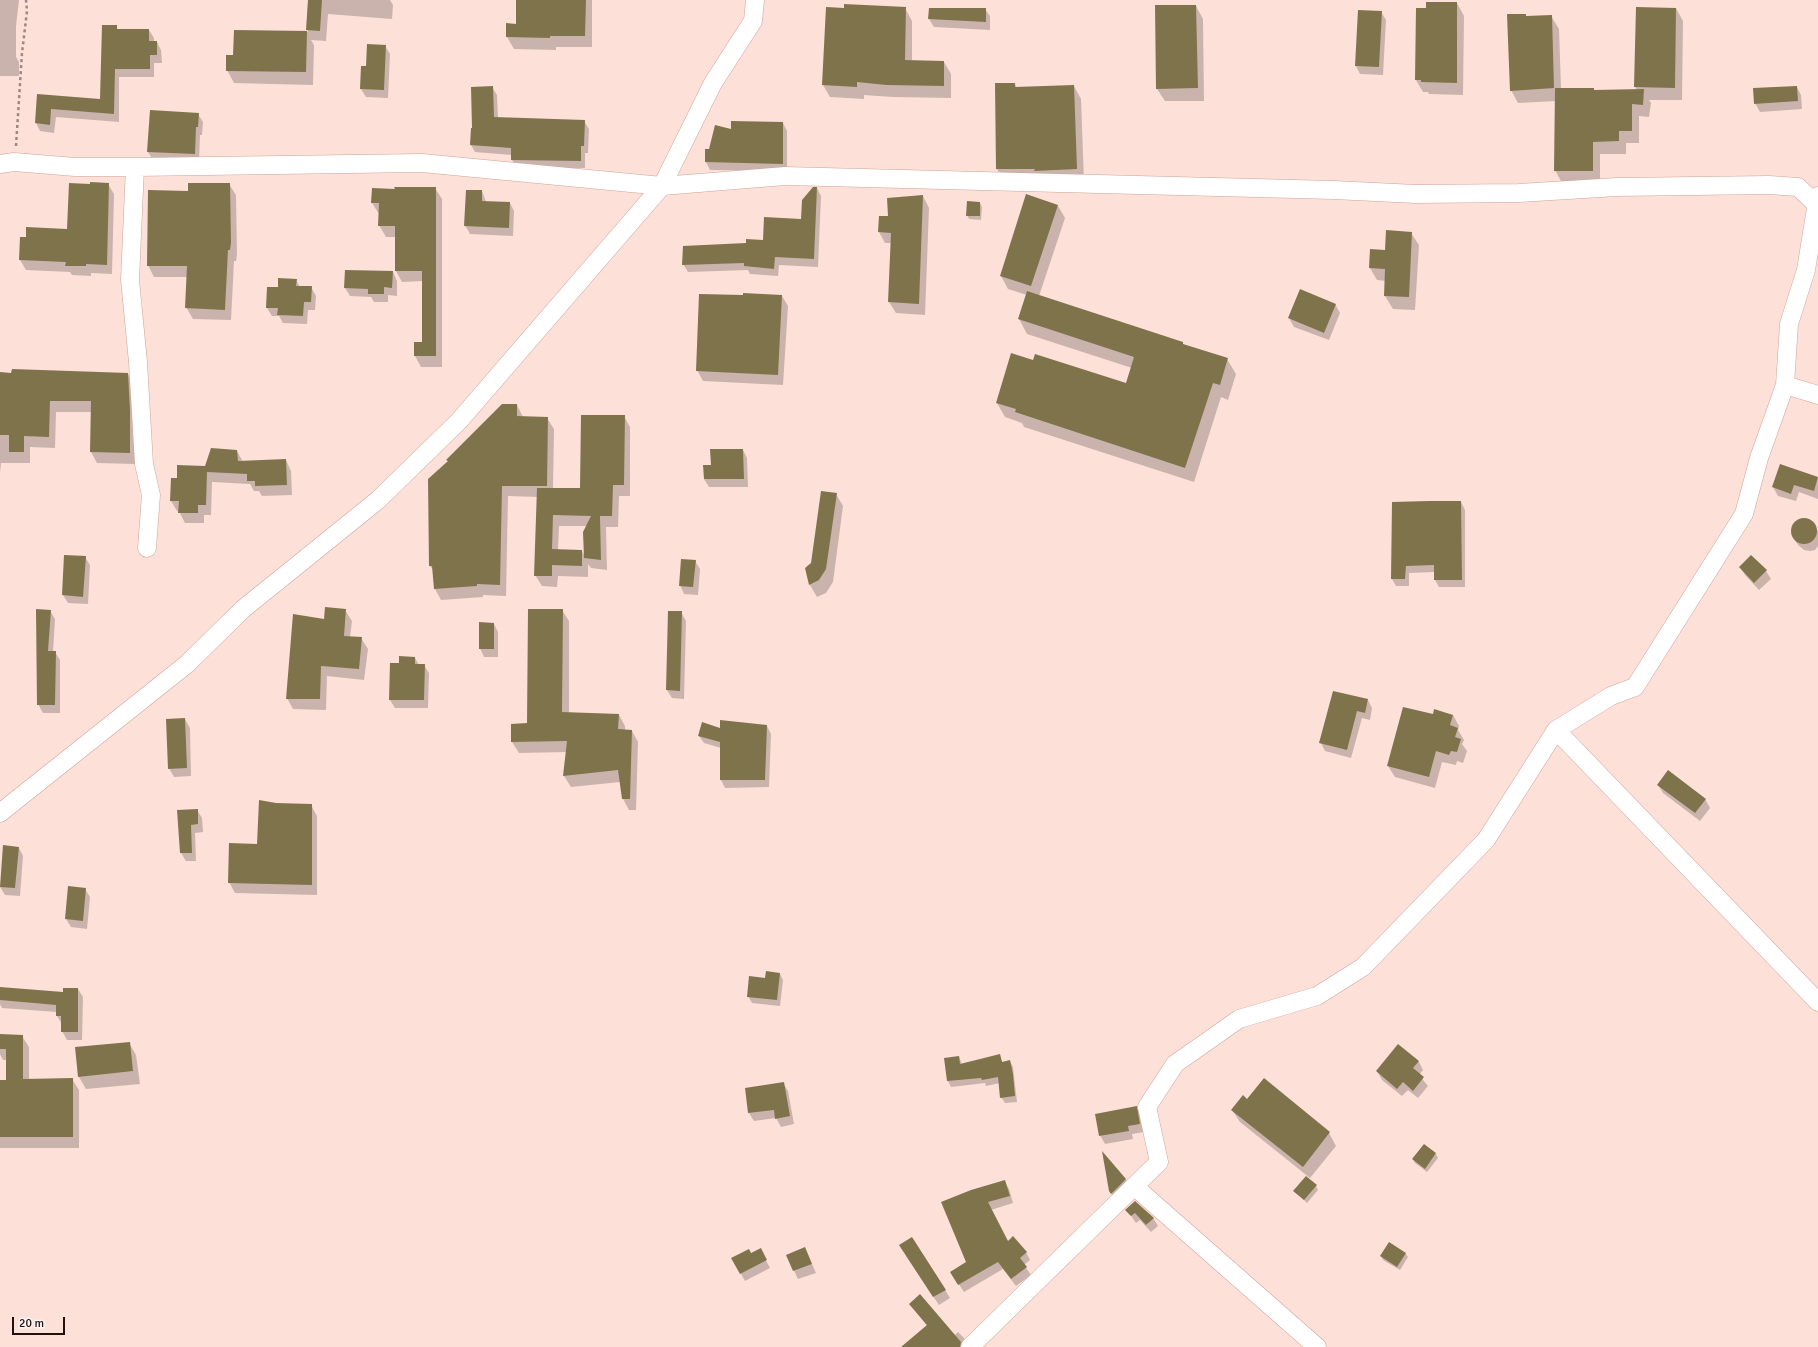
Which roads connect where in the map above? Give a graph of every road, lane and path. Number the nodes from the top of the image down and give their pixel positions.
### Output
1 (26, 0) edge
2 (755, 0) edge
3 (7, 163) edge
4 (135, 167) junction
5 (662, 186) junction
6 (1818, 203) edge
7 (1785, 384) junction
8 (1818, 394) edge
9 (147, 548) dead end
10 (1556, 730) junction
11 (0, 813) edge
12 (1818, 1002) edge
13 (1135, 1187) junction
14 (970, 1347) edge
15 (1317, 1347) edge

1 - 3 path
2 - 5 street
3 - 4 street
4 - 5 street
4 - 9 street
5 - 6 street
5 - 11 street
6 - 7 street
7 - 8 street
7 - 10 street
10 - 12 street
10 - 13 street
13 - 14 street
13 - 15 street

